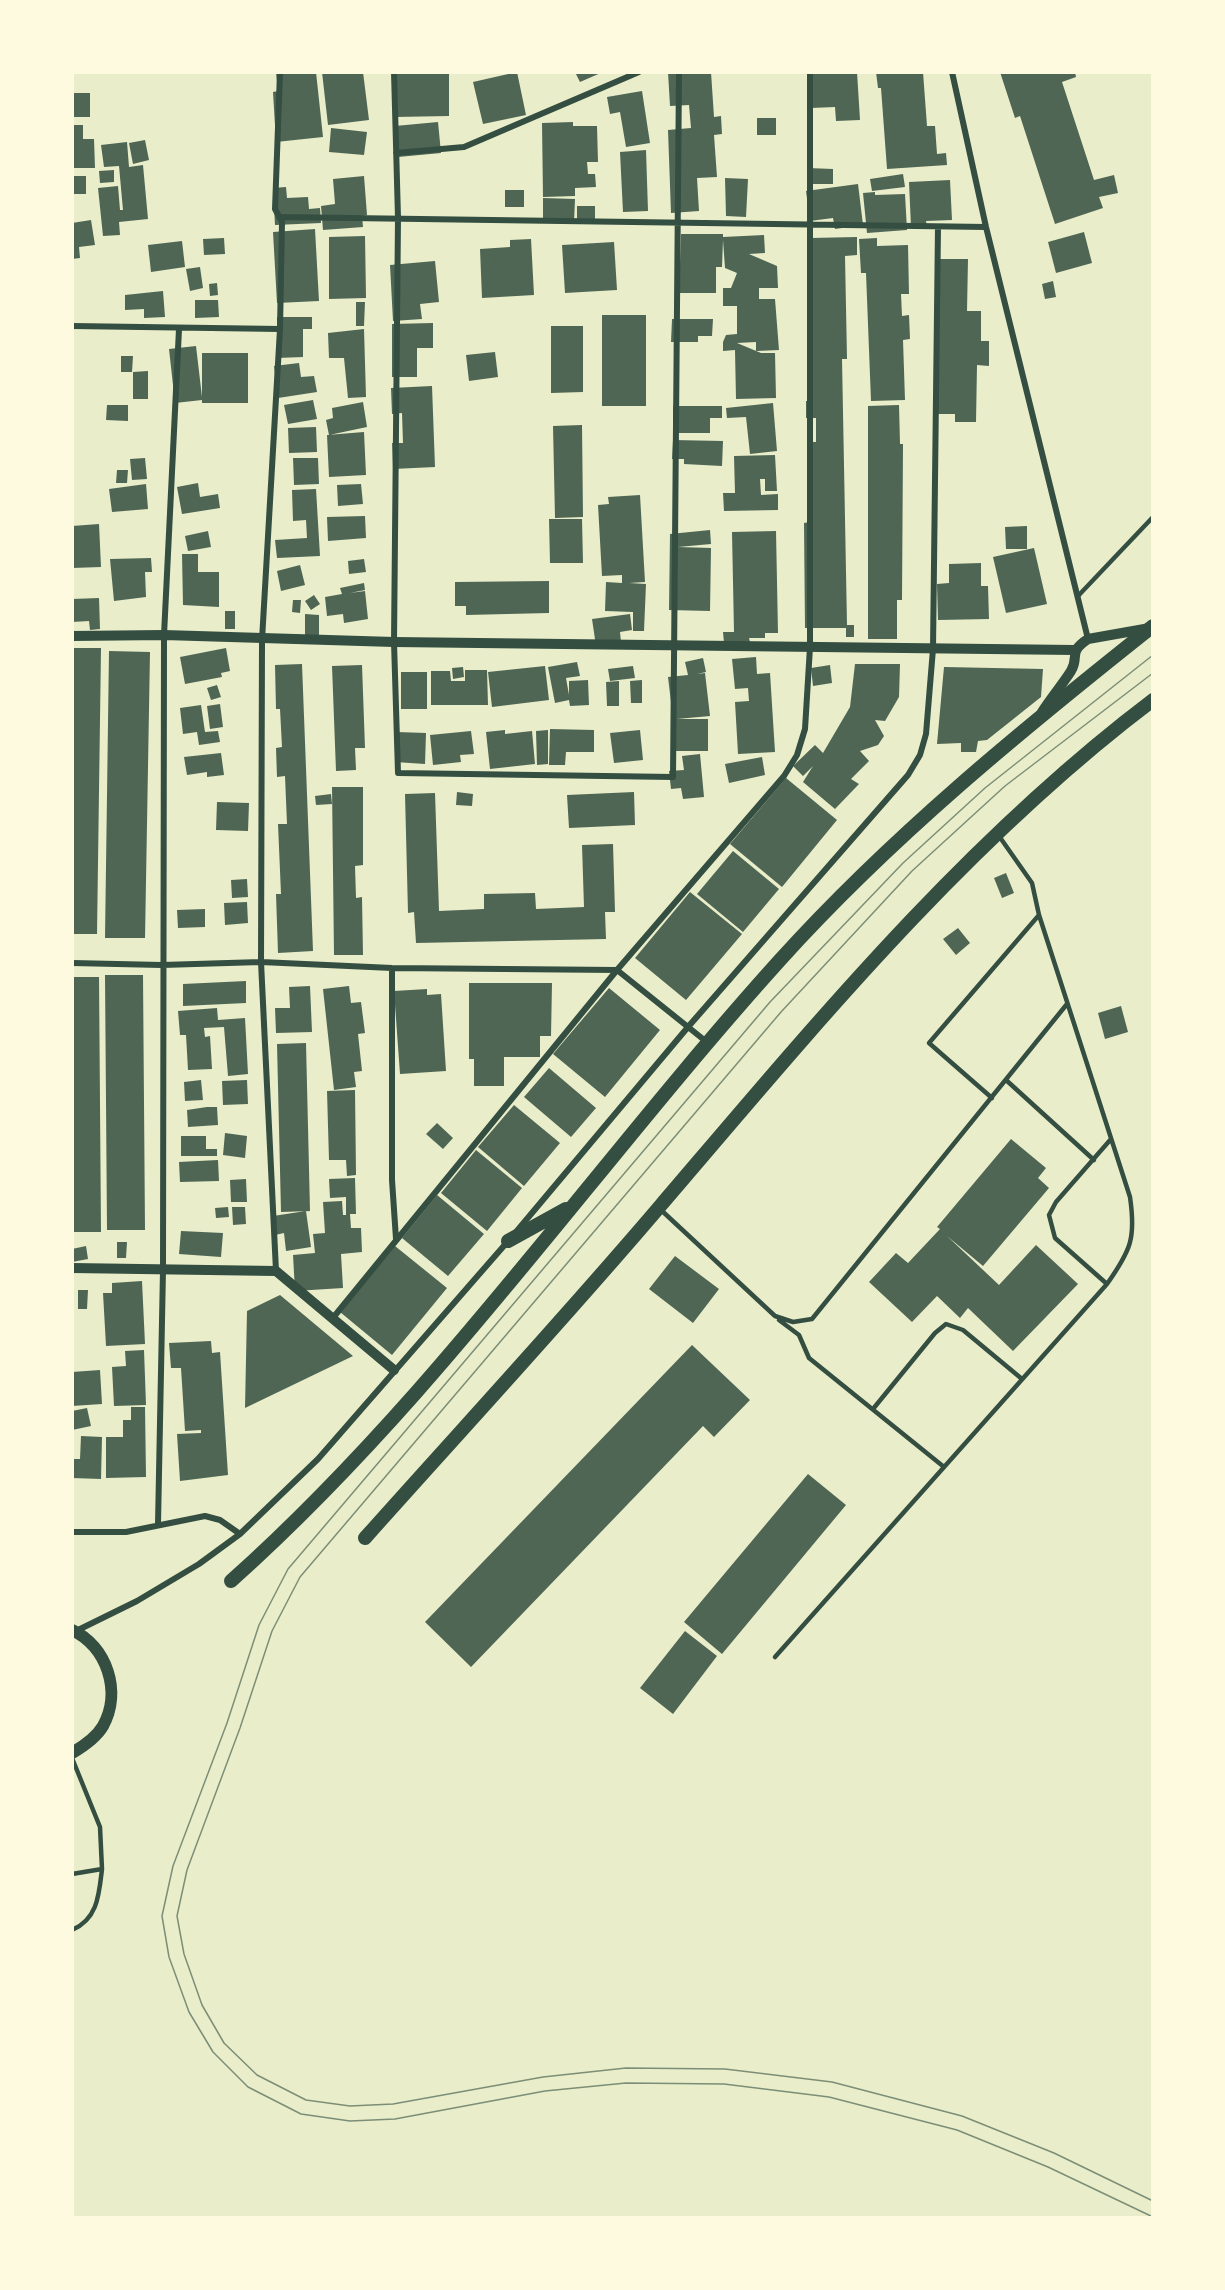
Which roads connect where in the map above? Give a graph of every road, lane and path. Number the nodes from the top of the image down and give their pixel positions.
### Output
1 (280, 72) edge
2 (394, 72) edge
3 (639, 72) edge
4 (679, 72) edge
5 (810, 72) edge
6 (952, 72) edge
7 (396, 153) junction
8 (279, 217) junction
9 (398, 218) junction
10 (677, 223) junction
11 (808, 225) junction
12 (938, 227) junction
13 (986, 227) junction
14 (72, 326) edge
15 (280, 328) junction
16 (179, 329) junction
17 (1153, 517) edge
18 (1078, 596) junction
19 (1152, 627) edge
20 (164, 635) junction
21 (72, 636) edge
22 (1088, 639) junction
23 (262, 640) junction
24 (394, 642) junction
25 (676, 646) junction
26 (810, 647) junction
27 (933, 649) junction
28 (1074, 650) junction
29 (1153, 700) edge
30 (1030, 727) junction
31 (997, 834) junction
32 (1039, 915) junction
33 (261, 962) junction
34 (72, 963) edge
35 (162, 965) junction
36 (392, 968) junction
37 (617, 970) junction
38 (1067, 1004) junction
39 (688, 1027) junction
40 (708, 1043) junction
41 (1006, 1080) junction
42 (992, 1098) junction
43 (1112, 1139) junction
44 (1094, 1160) junction
45 (573, 1205) junction
46 (659, 1208) junction
47 (396, 1239) junction
48 (508, 1241) junction
49 (72, 1268) edge
50 (163, 1270) junction
51 (276, 1271) junction
52 (1107, 1284) junction
53 (775, 1316) junction
54 (331, 1319) junction
55 (394, 1370) junction
56 (1022, 1379) junction
57 (873, 1409) junction
58 (944, 1467) junction
59 (158, 1524) junction
60 (72, 1532) edge
61 (240, 1534) junction
62 (365, 1538) dead end
63 (231, 1581) dead end
64 (74, 1631) edge
65 (775, 1657) dead end
66 (72, 1753) edge
67 (72, 1758) edge
68 (102, 1869) junction
69 (72, 1874) edge
70 (72, 1930) edge

1 - 8 street
2 - 7 street
3 - 7 street
4 - 10 street
5 - 11 street
6 - 13 street
7 - 9 street
8 - 9 street
8 - 15 street
9 - 10 street
9 - 24 street
10 - 11 street
10 - 25 street
11 - 12 street
11 - 26 street
12 - 13 street
12 - 27 street
13 - 18 street
14 - 16 street
15 - 16 street
15 - 23 street
16 - 20 street
17 - 18 lane
18 - 22 street
19 - 22 street
19 - 30 main road
20 - 21 street
20 - 23 street
20 - 35 street
22 - 28 street
23 - 24 street
23 - 33 street
24 - 25 street
24 - 25 street
25 - 26 street
26 - 27 street
26 - 37 street
27 - 28 street
27 - 39 street
28 - 30 street
29 - 31 main road
30 - 40 main road
31 - 32 lane
31 - 46 main road
32 - 38 lane
32 - 42 lane
33 - 35 street
33 - 36 street
33 - 51 street
34 - 35 street
35 - 50 street
36 - 37 street
36 - 47 street
37 - 39 street
37 - 47 street
38 - 41 lane
38 - 43 lane
39 - 40 street
39 - 48 street
40 - 45 main road
41 - 42 lane
41 - 44 lane
42 - 53 lane
43 - 44 lane
43 - 52 lane
44 - 52 lane
45 - 48 main road
45 - 63 main road
46 - 53 lane
46 - 62 main road
47 - 54 street
48 - 55 street
49 - 50 street
50 - 51 street
50 - 59 street
51 - 54 street
52 - 56 lane
53 - 57 lane
54 - 55 street
55 - 61 street
56 - 57 lane
56 - 58 lane
57 - 58 lane
58 - 65 lane
59 - 60 street
59 - 61 street
61 - 64 street
64 - 66 main road
67 - 68 lane
68 - 69 lane
68 - 70 lane

